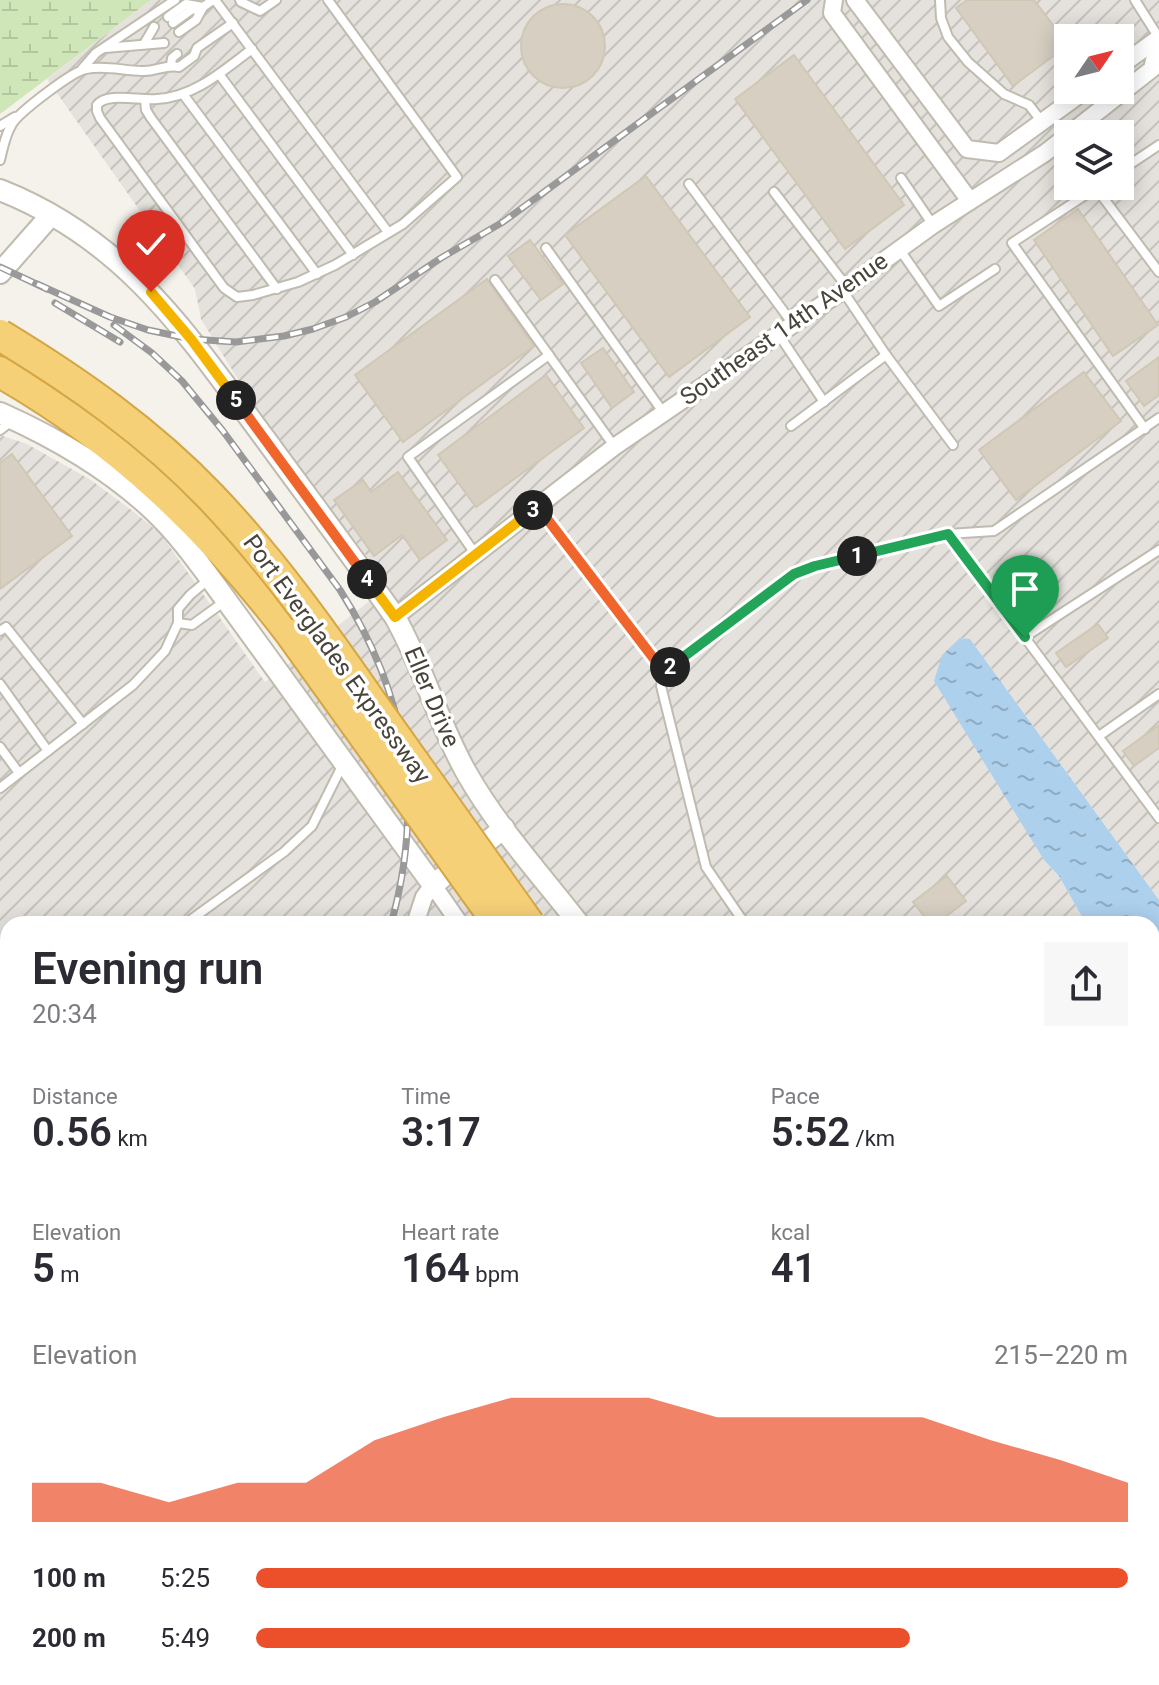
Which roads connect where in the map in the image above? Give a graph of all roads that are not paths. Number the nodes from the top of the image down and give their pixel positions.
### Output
1 (175, 0) edge
2 (214, 0) edge
3 (276, 0) edge
4 (328, 0) edge
5 (834, 0) edge
6 (855, 0) edge
7 (940, 0) edge
8 (1135, 0) edge
9 (240, 1) edge
10 (203, 7) junction
11 (225, 13) junction
12 (170, 20) dead end
13 (233, 23) junction
14 (157, 30) dead end
15 (179, 32) dead end
16 (1159, 38) edge
17 (164, 43) dead end
18 (144, 44) junction
19 (187, 45) dead end
20 (105, 48) junction
21 (197, 48) junction
22 (252, 49) junction
23 (177, 54) dead end
24 (1134, 56) edge
25 (171, 65) junction
26 (1155, 66) edge
27 (82, 69) junction
28 (219, 74) junction
29 (1134, 76) edge
30 (1137, 80) junction
31 (1134, 81) edge
32 (183, 94) junction
33 (145, 100) junction
34 (1067, 104) edge
35 (1094, 104) edge
36 (19, 115) junction
37 (1042, 122) junction
38 (0, 126) edge
39 (1159, 145) edge
40 (0, 160) edge
41 (1134, 162) edge
42 (901, 178) dead end
43 (689, 184) dead end
44 (0, 190) edge
45 (774, 192) dead end
46 (1077, 200) edge
47 (1106, 200) edge
48 (970, 201) junction
49 (51, 215) junction
50 (933, 225) junction
51 (388, 232) junction
52 (546, 248) dead end
53 (899, 249) junction
54 (353, 255) junction
55 (995, 269) dead end
56 (1159, 272) edge
57 (0, 273) edge
58 (317, 274) junction
59 (495, 280) dead end
60 (277, 289) junction
61 (844, 289) junction
62 (793, 325) junction
63 (778, 334) junction
64 (0, 335) edge
65 (549, 355) junction
66 (886, 355) junction
67 (2, 374) edge
68 (824, 402) junction
69 (663, 412) junction
70 (1159, 418) edge
71 (5, 421) edge
72 (791, 426) dead end
73 (1145, 429) junction
74 (953, 445) dead end
75 (614, 447) junction
76 (538, 507) junction
77 (948, 534) junction
78 (1159, 550) edge
79 (476, 555) junction
80 (210, 578) junction
81 (226, 600) junction
82 (395, 617) junction
83 (178, 623) junction
84 (0, 631) edge
85 (1025, 637) junction
86 (664, 672) junction
87 (0, 684) edge
88 (1159, 694) edge
89 (83, 724) junction
90 (1099, 736) junction
91 (0, 747) edge
92 (48, 751) junction
93 (344, 761) junction
94 (19, 773) junction
95 (0, 788) edge
96 (1159, 818) edge
97 (504, 828) junction
98 (433, 885) junction
99 (196, 916) edge
100 (418, 916) edge
101 (454, 916) edge
102 (493, 916) edge
103 (523, 916) edge
104 (573, 916) edge
105 (740, 916) edge

1 - 20 lane
2 - 10 lane
2 - 11 lane
3 - 9 lane
4 - 51 lane
5 - 48 street
6 - 37 street
7 - 37 lane
8 - 16 lane
9 - 11 lane
10 - 12 lane
10 - 15 lane
11 - 13 lane
13 - 21 lane
13 - 22 lane
14 - 18 lane
16 - 24 street
16 - 26 street, Southeast 14th Avenue
17 - 18 lane
18 - 20 lane
19 - 21 lane
20 - 27 lane
21 - 25 lane
22 - 28 lane
22 - 51 lane
23 - 25 lane
25 - 27 lane
26 - 30 street, Southeast 14th Avenue
27 - 36 lane
28 - 32 lane
28 - 54 lane
29 - 30 lane
30 - 31 street, Southeast 14th Avenue
32 - 33 lane
32 - 58 lane
33 - 60 lane
33 - 60 lane
34 - 37 street
35 - 48 street, Southeast 14th Avenue
36 - 38 lane
36 - 40 lane
39 - 41 lane
42 - 50 lane
43 - 62 lane
44 - 49 street, Eller Drive
45 - 61 lane
46 - 73 lane
47 - 56 lane
48 - 50 street, Southeast 14th Avenue
49 - 57 street
49 - 82 street, Eller Drive
50 - 53 street, Southeast 14th Avenue
51 - 54 lane
52 - 69 lane
53 - 55 lane
53 - 61 street, Southeast 14th Avenue
54 - 58 lane
58 - 60 lane
59 - 65 lane
61 - 62 street, Southeast 14th Avenue
61 - 66 lane
62 - 63 street, Southeast 14th Avenue
63 - 68 lane
63 - 69 street, Southeast 14th Avenue
64 - 103 highway, Port Everglades Expressway, bridge
65 - 75 lane
65 - 79 lane
66 - 68 lane
66 - 74 lane
67 - 102 highway, Port Everglades Expressway, bridge
68 - 72 lane
69 - 75 street, Southeast 14th Avenue
70 - 73 lane
71 - 80 street
73 - 77 lane
75 - 76 street, Southeast 14th Avenue
76 - 79 street, Southeast 14th Avenue
76 - 86 lane
77 - 85 lane
77 - 86 lane
78 - 85 lane
79 - 82 street, Southeast 14th Avenue
80 - 81 street
80 - 83 lane
81 - 83 lane
81 - 93 street
82 - 97 street, Eller Drive
83 - 89 lane
84 - 89 lane
85 - 90 lane
86 - 105 lane
87 - 92 lane
88 - 90 lane
89 - 92 lane
90 - 96 lane
91 - 94 lane
92 - 94 lane
93 - 98 street
93 - 99 lane
94 - 95 lane
97 - 98 street
97 - 104 street, Eller Drive
98 - 100 street
98 - 101 street

